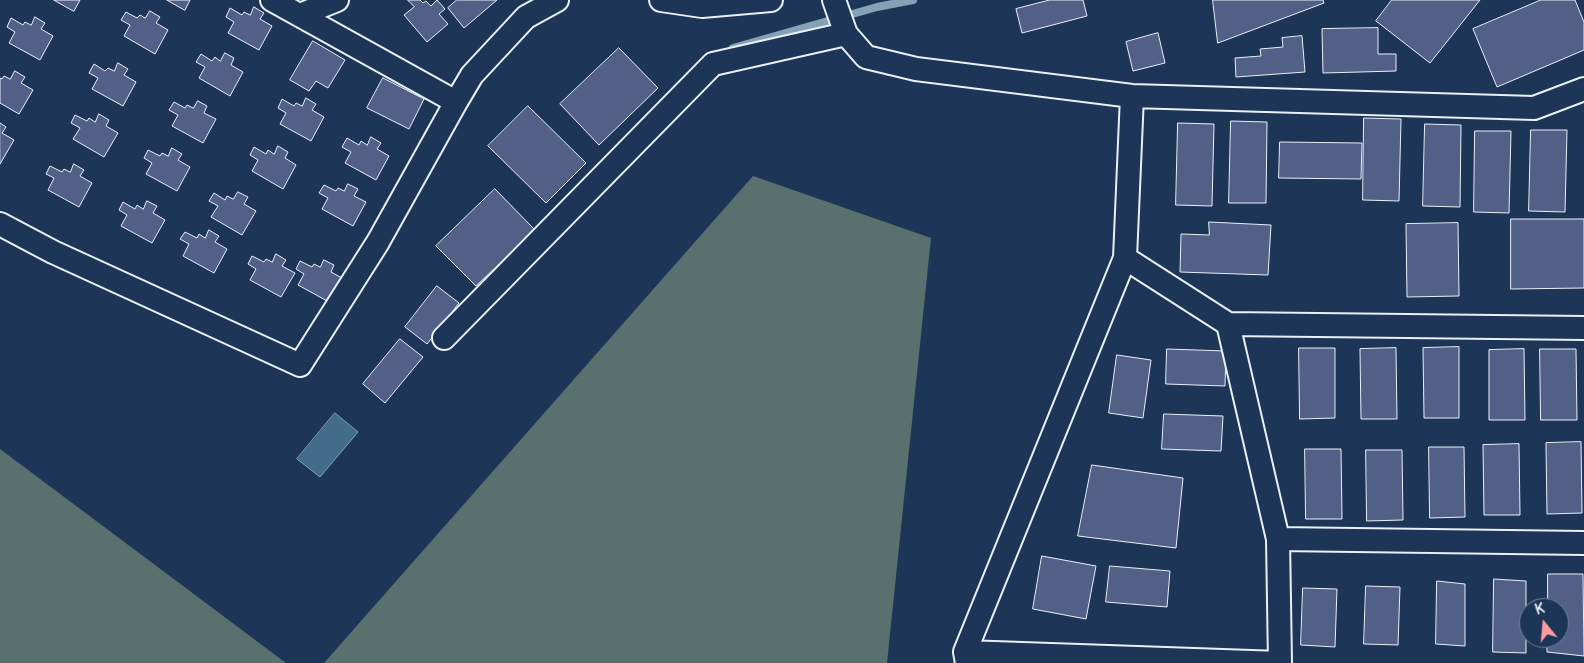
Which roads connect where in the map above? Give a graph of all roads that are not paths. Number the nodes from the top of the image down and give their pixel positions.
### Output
1 (272, 0) edge
2 (337, 0) edge
3 (557, 0) edge
4 (661, 0) edge
5 (770, 0) edge
6 (834, 0) edge
7 (300, 16) junction
8 (846, 34) junction
9 (1584, 90) edge
10 (1132, 96) junction
11 (456, 102) junction
12 (0, 224) edge
13 (1125, 258) junction
14 (1228, 324) junction
15 (1584, 328) edge
16 (444, 338) dead end
17 (1278, 539) junction
18 (1584, 543) edge
19 (966, 657) edge
20 (1280, 663) edge

1 - 7 street
2 - 7 street
3 - 11 street
4 - 5 street
6 - 8 street
7 - 11 street
8 - 10 street
8 - 16 street
9 - 10 street
10 - 13 street
11 - 12 street
13 - 14 street
13 - 19 street
14 - 15 street
14 - 17 street
17 - 18 street
17 - 20 street
19 - 20 street

